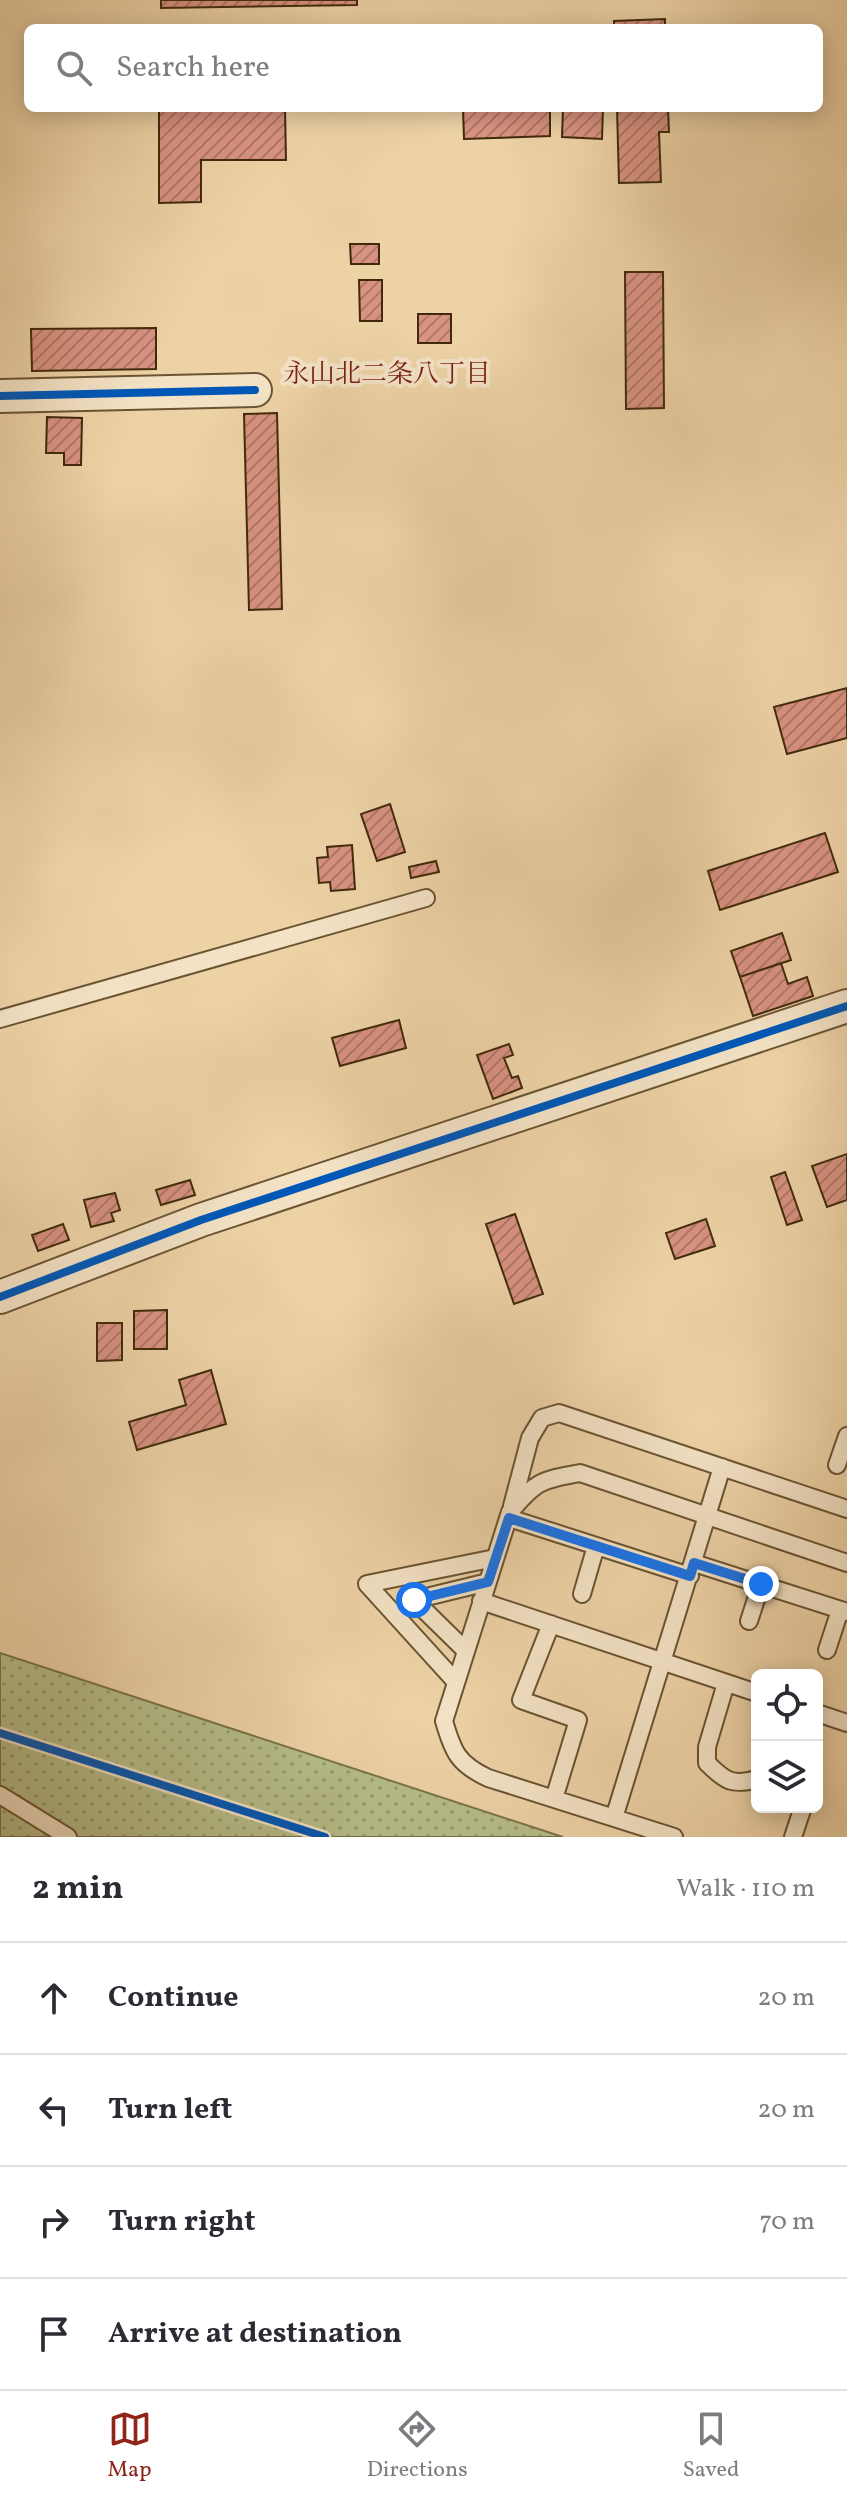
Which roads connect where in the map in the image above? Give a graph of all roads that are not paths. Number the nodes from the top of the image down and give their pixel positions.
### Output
1 (255, 390) dead end
2 (0, 396) edge
3 (426, 898) dead end
4 (847, 1006) edge
5 (0, 1019) edge
6 (0, 1297) edge
7 (847, 1436) edge
8 (837, 1465) dead end
9 (722, 1467) junction
10 (847, 1509) edge
11 (510, 1515) junction
12 (708, 1516) junction
13 (596, 1546) junction
14 (495, 1558) junction
15 (847, 1563) edge
16 (692, 1570) junction
17 (488, 1582) junction
18 (761, 1584) junction
19 (582, 1594) dead end
20 (481, 1601) junction
21 (844, 1611) edge
22 (749, 1621) dead end
23 (551, 1624) junction
24 (827, 1650) dead end
25 (466, 1651) junction
26 (663, 1662) junction
27 (456, 1682) junction
28 (726, 1683) junction
29 (751, 1691) edge
30 (823, 1715) edge
31 (847, 1723) edge
32 (751, 1780) edge
33 (0, 1795) edge
34 (554, 1799) junction
35 (801, 1813) edge
36 (614, 1818) junction
37 (68, 1837) edge
38 (674, 1837) edge
39 (793, 1837) edge

1 - 2 street
3 - 5 lane
4 - 6 street
7 - 8 lane
9 - 10 lane
9 - 11 lane
9 - 12 lane
11 - 12 lane
11 - 13 lane
11 - 14 lane
12 - 15 lane
12 - 16 lane
13 - 16 lane
13 - 19 lane
14 - 17 lane
14 - 27 lane
16 - 18 lane
16 - 26 lane
17 - 20 lane
17 - 25 lane
18 - 21 lane
18 - 22 lane
20 - 23 lane
20 - 25 lane
21 - 24 lane
23 - 26 lane
23 - 34 lane
25 - 27 lane
26 - 28 lane
26 - 36 lane
27 - 34 lane
28 - 29 lane
28 - 32 lane
30 - 31 lane
33 - 37 lane
34 - 36 lane
35 - 39 lane
36 - 38 lane

